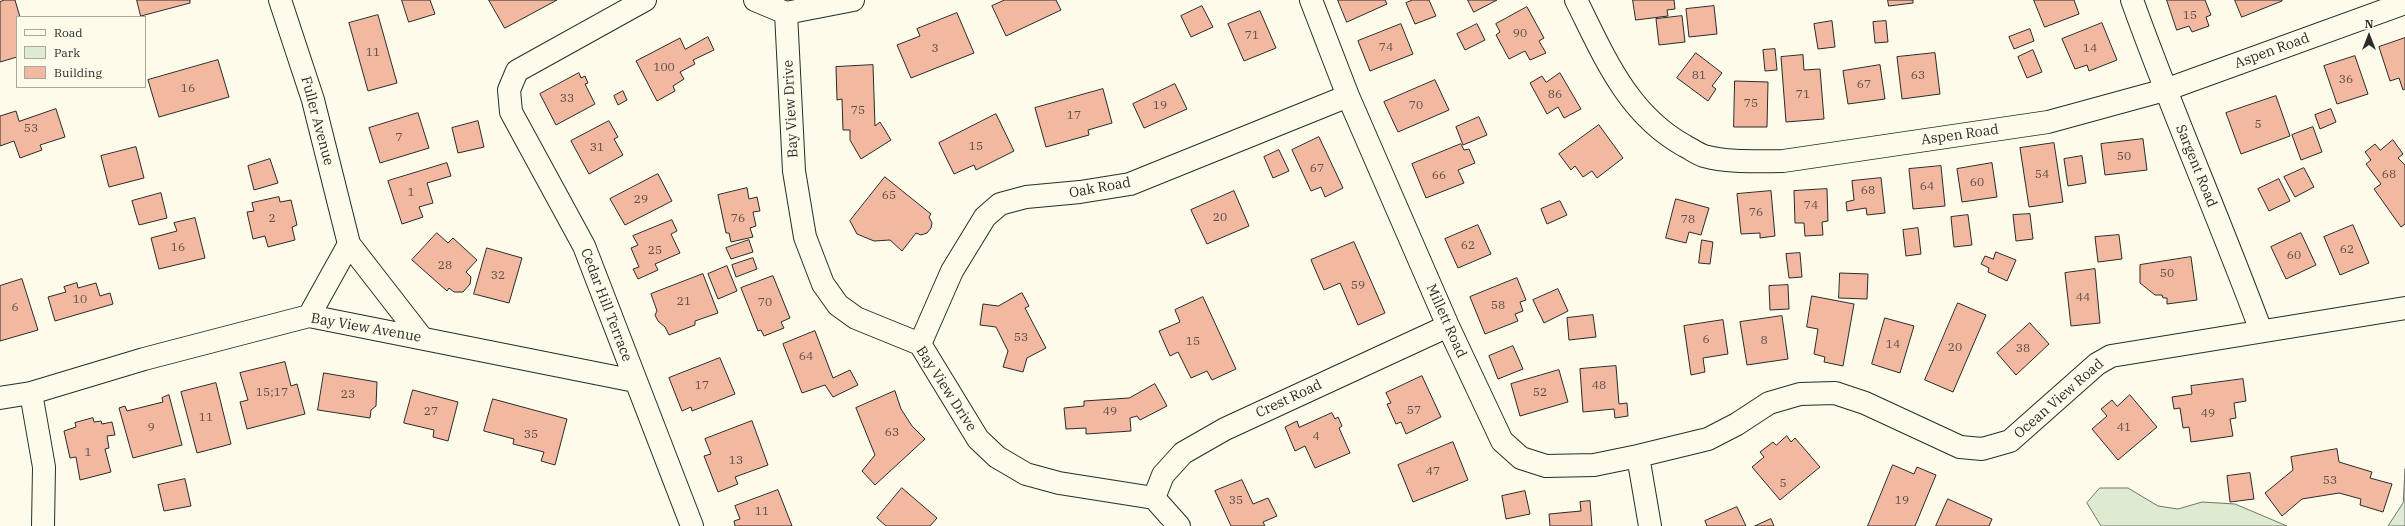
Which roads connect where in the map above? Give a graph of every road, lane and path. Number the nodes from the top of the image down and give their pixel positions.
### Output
1 (280, 0) edge
2 (645, 0) edge
3 (754, 0) edge
4 (853, 0) edge
5 (1311, 0) edge
6 (1576, 0) edge
7 (2132, 0) edge
8 (2405, 3) edge
9 (786, 13) junction
10 (2165, 90) junction
11 (1348, 96) junction
12 (349, 244) junction
13 (2405, 308) edge
14 (309, 316) junction
15 (1448, 326) junction
16 (2261, 331) junction
17 (422, 338) junction
18 (920, 344) junction
19 (635, 381) junction
20 (31, 392) junction
21 (0, 398) edge
22 (1638, 456) junction
23 (1154, 498) junction
24 (43, 526) edge
25 (692, 526) edge
26 (1179, 526) edge
27 (1650, 526) edge

1 - 12 street, Fuller Avenue
2 - 19 street, Cedar Hill Terrace
3 - 9 street
4 - 9 street
5 - 11 street, Millett Road
6 - 10 street, Aspen Road
7 - 10 street, Sargent Road
8 - 10 street, Aspen Road
9 - 18 street, Bay View Drive
10 - 16 street, Sargent Road
11 - 15 street, Millett Road
11 - 18 street, Oak Road
12 - 14 street
12 - 17 street, Fuller Avenue
13 - 16 street, Ocean View Road
14 - 17 street, Bay View Avenue
14 - 20 street, Bay View Avenue
15 - 22 street, Millett Road
15 - 23 street, Crest Road
16 - 22 street, Ocean View Road
17 - 19 street, Bay View Avenue
18 - 23 street, Bay View Drive
19 - 25 street, Cedar Hill Terrace
20 - 21 street, Bay View Avenue
20 - 24 street
22 - 27 street
23 - 26 street

